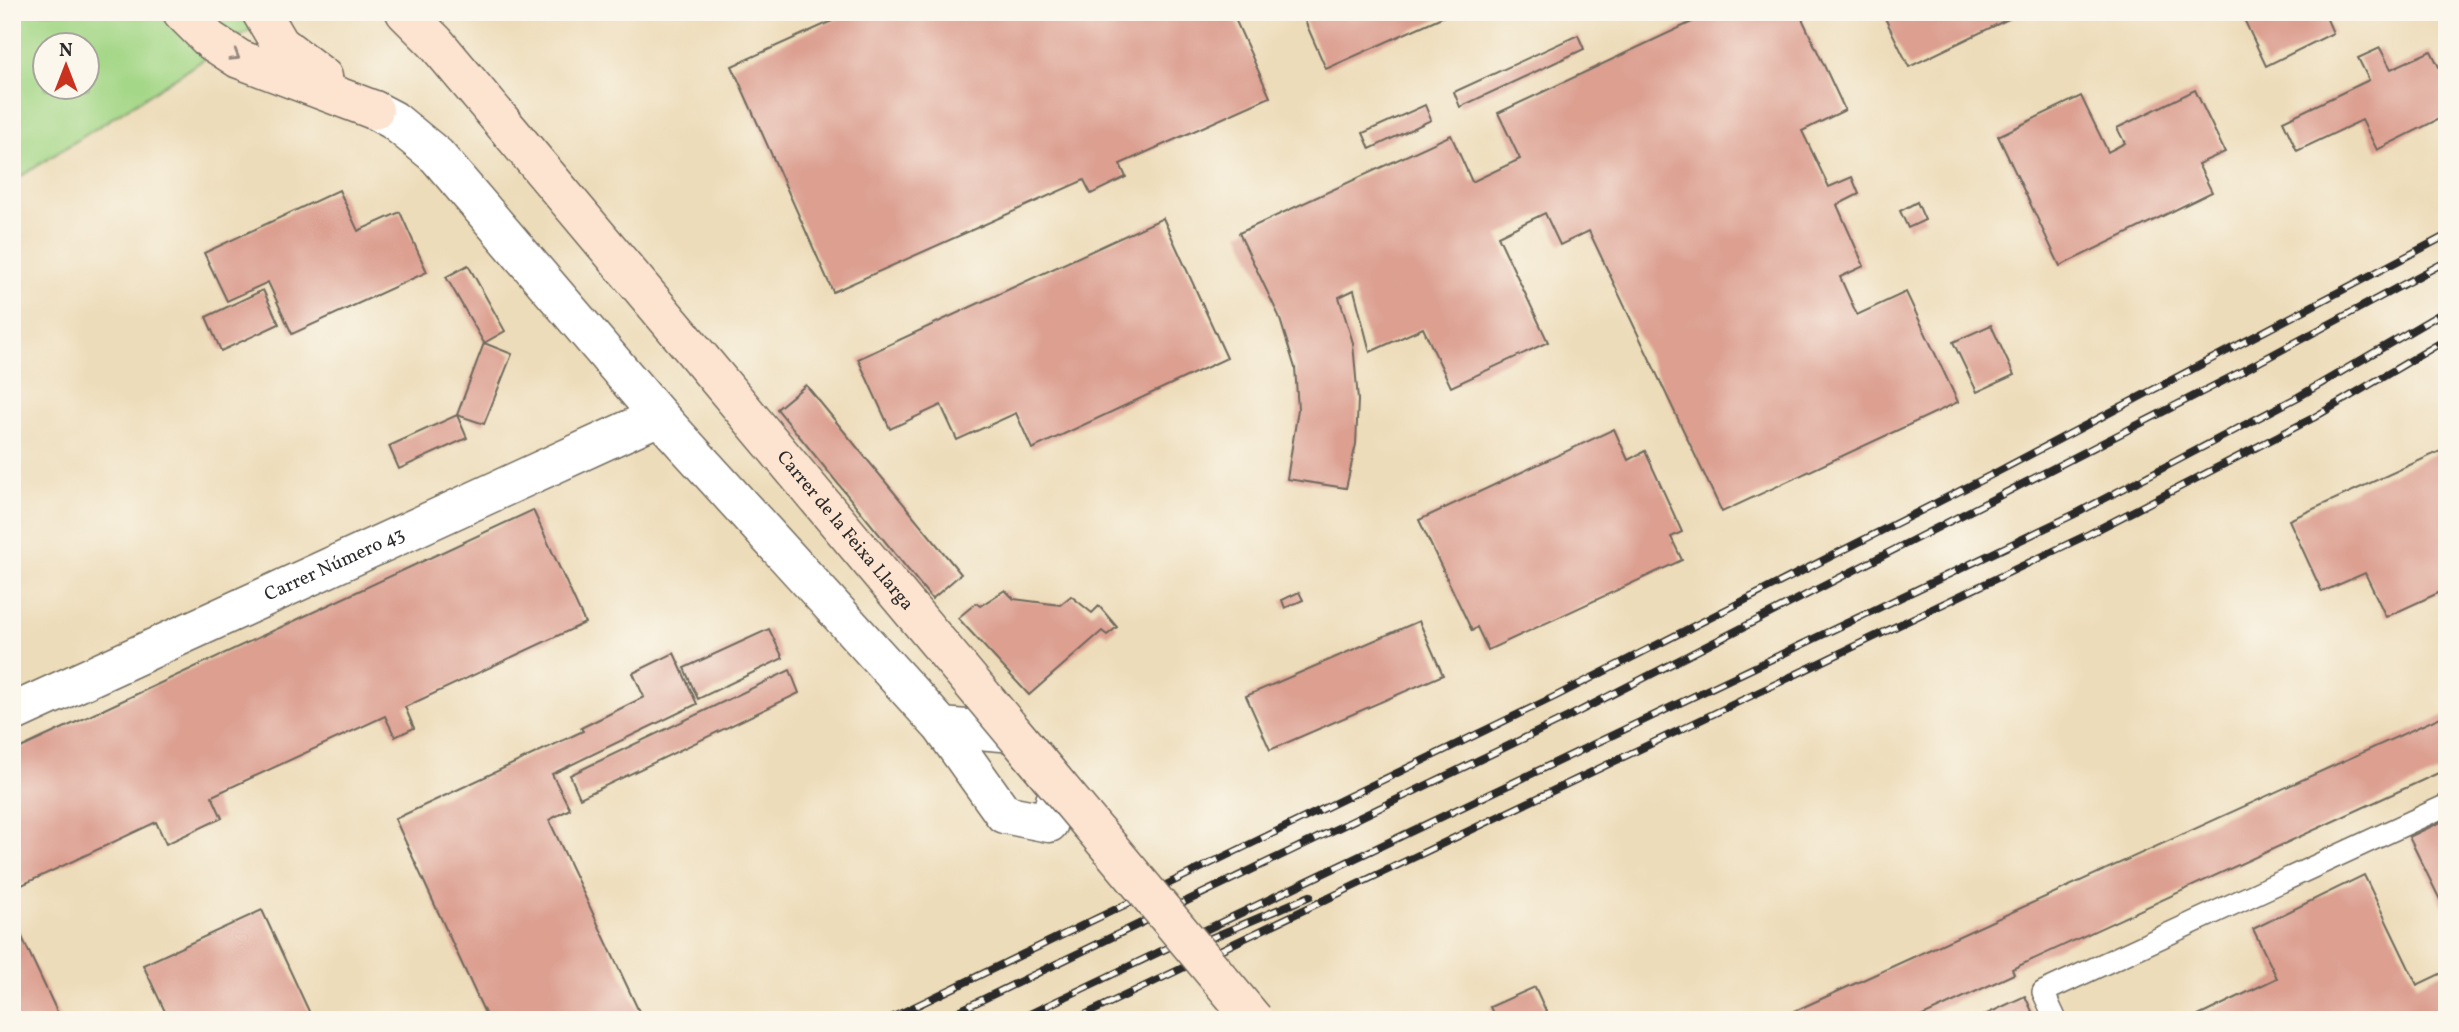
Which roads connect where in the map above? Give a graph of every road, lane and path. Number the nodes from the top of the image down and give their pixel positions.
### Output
1 (182, 12) edge
2 (261, 12) edge
3 (405, 12) edge
4 (426, 27) edge
5 (374, 110) junction
6 (659, 416) junction
7 (12, 713) edge
8 (942, 727) dead end
9 (2447, 805) edge
10 (1254, 1020) edge
11 (2056, 1020) edge

1 -> 5 main road
2 - 5 main road
3 - 4 main road, Carrer de la Feixa Llarga
4 - 10 main road, Carrer de la Feixa Llarga, bridge
5 - 6 street
6 - 7 street, Carrer Número 43
6 - 8 street
9 - 11 lane

